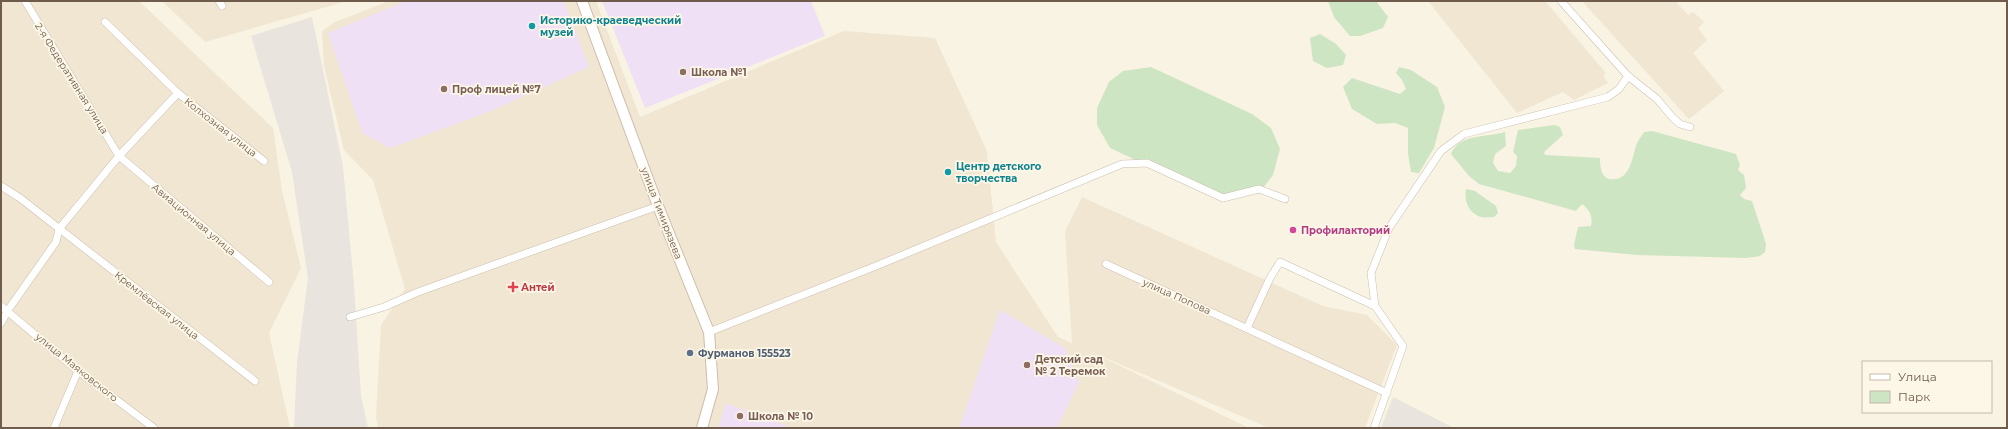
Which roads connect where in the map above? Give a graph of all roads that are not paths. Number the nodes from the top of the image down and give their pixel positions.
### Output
1 (25, 1) edge
2 (582, 1) edge
3 (1561, 1) edge
4 (105, 22) dead end
5 (1628, 76) junction
6 (178, 93) junction
7 (1690, 127) dead end
8 (120, 156) junction
9 (264, 161) dead end
10 (1, 186) edge
11 (1285, 199) dead end
12 (658, 206) junction
13 (59, 230) junction
14 (1106, 264) dead end
15 (269, 282) dead end
16 (1375, 306) junction
17 (4, 308) edge
18 (350, 317) dead end
19 (1, 323) edge
20 (1248, 328) junction
21 (709, 332) junction
22 (78, 371) junction
23 (254, 381) dead end
24 (1387, 393) junction
25 (54, 428) edge
26 (154, 428) edge
27 (702, 428) edge
28 (1374, 428) edge

1 - 8 street, 2-я Федеративная улица
2 - 12 street, улица Тимирязева
3 - 5 street
4 - 6 street
5 - 7 street
5 - 16 street
6 - 8 street
6 - 9 street, Колхозная улица
8 - 13 street
8 - 15 street, Авиационная улица
10 - 13 street, Кремлёвская улица
11 - 21 street
12 - 18 street
12 - 21 street, улица Тимирязева
13 - 17 street
13 - 23 street, Кремлёвская улица
14 - 20 street, улица Попова
16 - 20 street
16 - 24 street
17 - 19 street
17 - 22 street, улица Маяковского
20 - 24 street, улица Попова
21 - 27 street, улица Тимирязева
22 - 25 street
22 - 26 street, улица Маяковского
24 - 28 street

